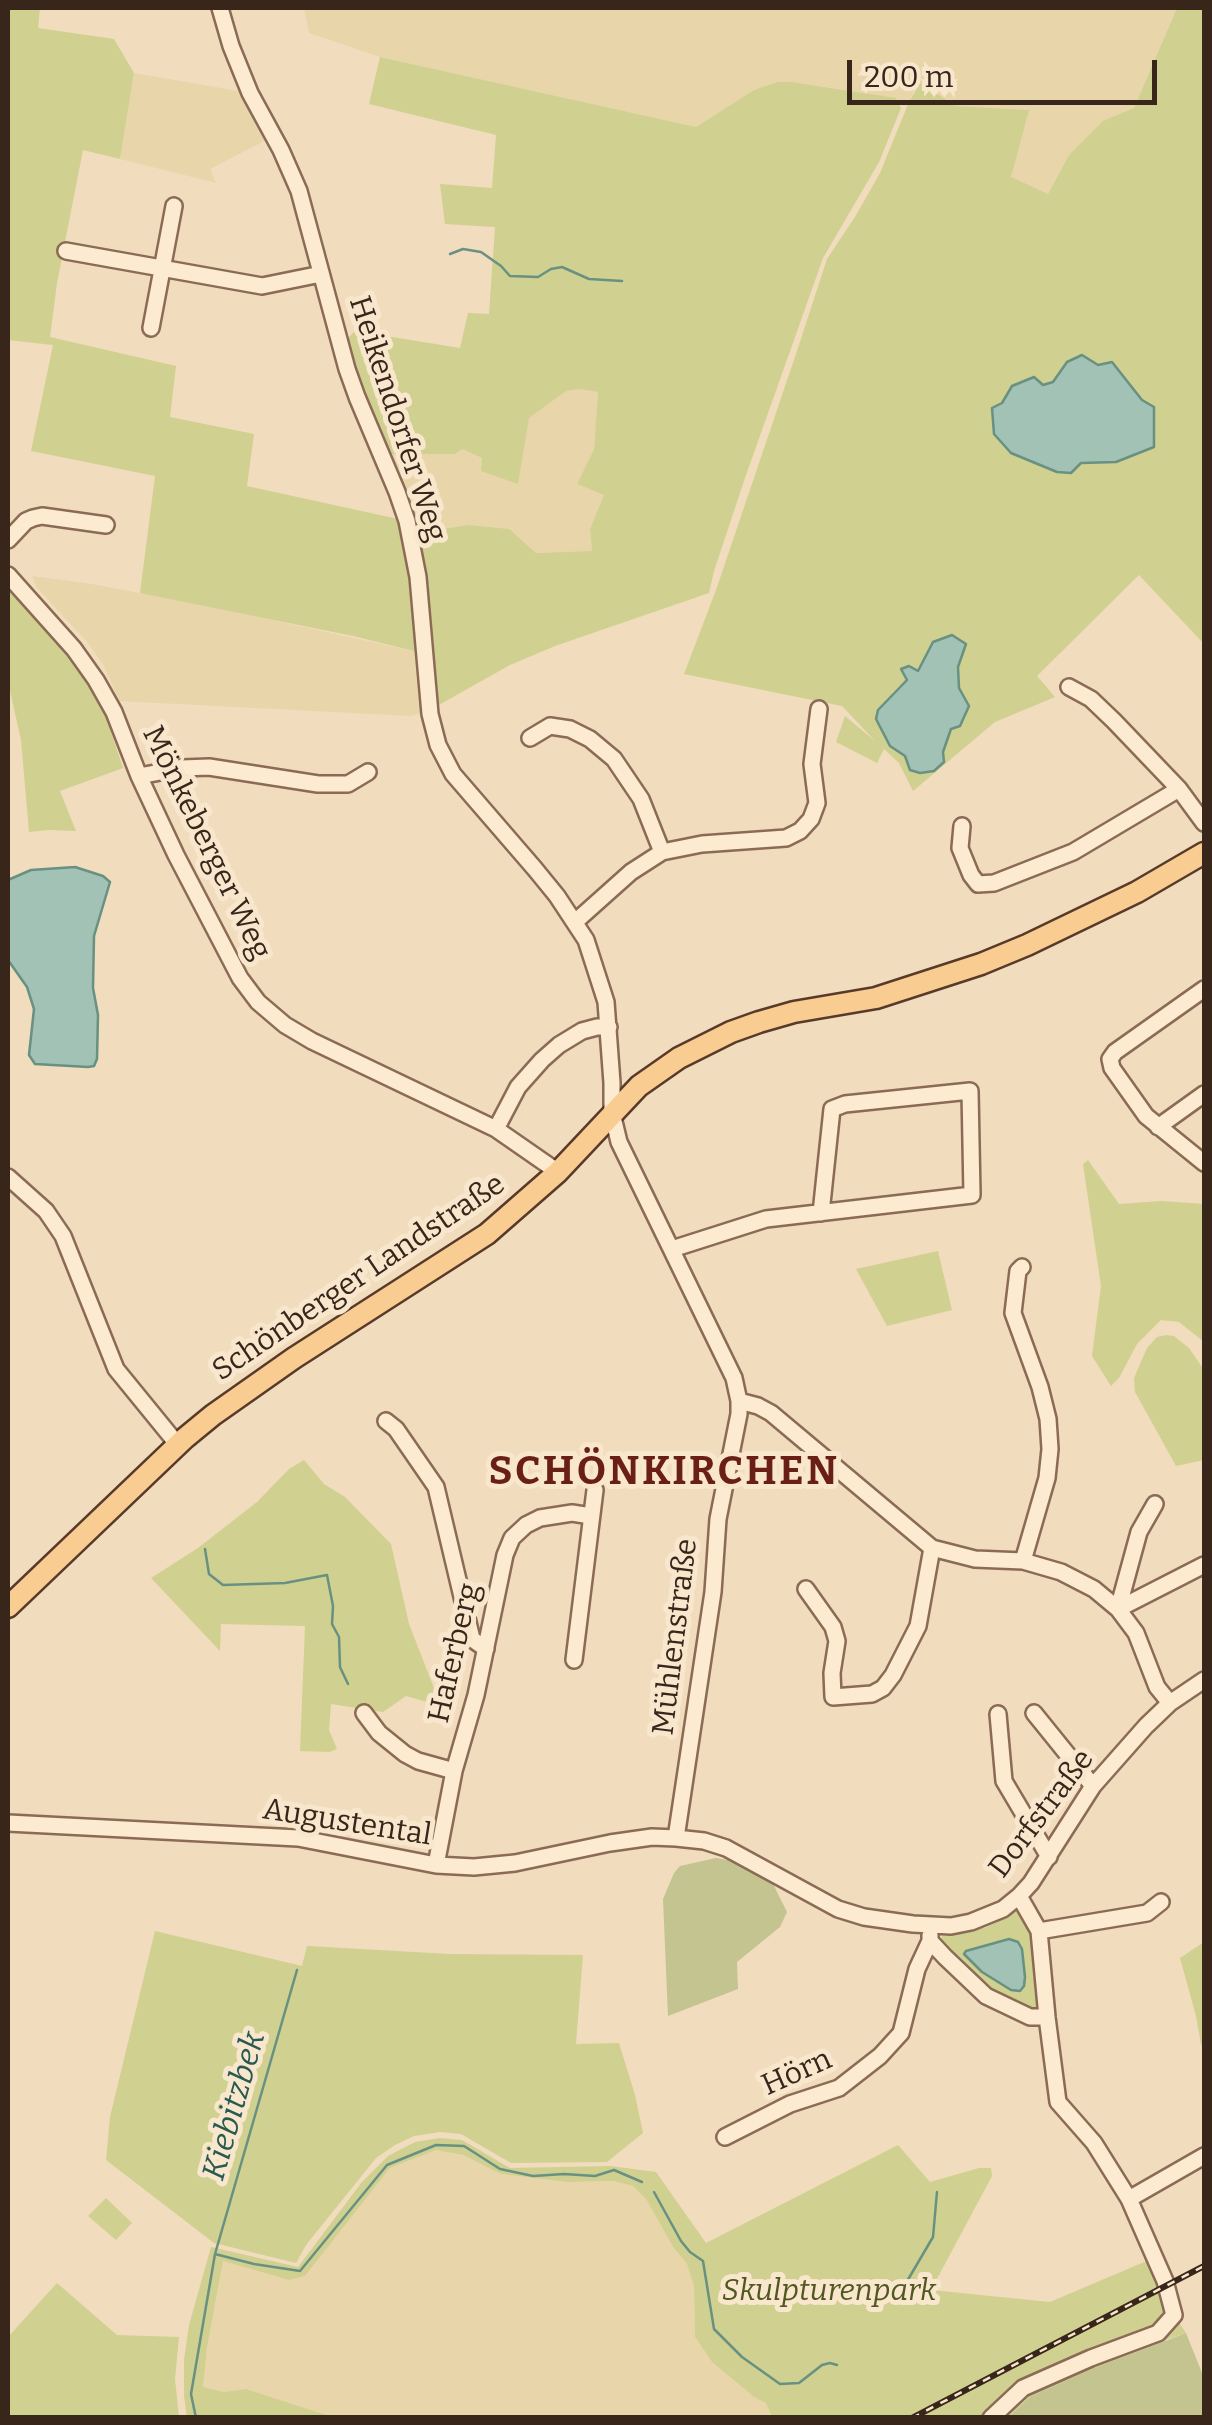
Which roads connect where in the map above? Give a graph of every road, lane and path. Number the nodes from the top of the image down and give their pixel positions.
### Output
1 (220, 8) edge
2 (174, 206) dead end
3 (66, 251) dead end
4 (162, 269) junction
5 (321, 274) junction
6 (151, 328) dead end
7 (106, 526) dead end
8 (8, 540) edge
9 (8, 575) edge
10 (1070, 687) dead end
11 (819, 709) dead end
12 (530, 738) dead end
13 (368, 772) dead end
14 (139, 776) junction
15 (1179, 789) junction
16 (1204, 824) edge
17 (962, 826) dead end
18 (662, 852) junction
19 (1204, 853) edge
20 (575, 922) junction
21 (1204, 989) edge
22 (610, 1027) junction
23 (1204, 1094) edge
24 (612, 1113) junction
25 (1158, 1126) junction
26 (496, 1128) junction
27 (1204, 1163) edge
28 (558, 1172) junction
29 (8, 1177) edge
30 (821, 1212) junction
31 (672, 1249) junction
32 (1022, 1266) dead end
33 (739, 1401) junction
34 (386, 1422) dead end
35 (178, 1445) junction
36 (595, 1490) dead end
37 (1155, 1504) dead end
38 (591, 1516) junction
39 (932, 1548) junction
40 (1023, 1561) junction
41 (1204, 1565) edge
42 (806, 1590) dead end
43 (8, 1607) edge
44 (1118, 1609) junction
45 (486, 1649) junction
46 (574, 1660) dead end
47 (1204, 1680) edge
48 (1170, 1703) junction
49 (364, 1713) dead end
50 (1034, 1713) dead end
51 (998, 1714) dead end
52 (454, 1771) junction
53 (1093, 1786) junction
54 (8, 1823) edge
55 (676, 1838) junction
56 (1049, 1857) junction
57 (436, 1866) junction
58 (1020, 1896) junction
59 (1161, 1902) dead end
60 (1040, 1931) junction
61 (930, 1934) junction
62 (1045, 2017) junction
63 (726, 2137) dead end
64 (1204, 2156) edge
65 (1129, 2199) junction
66 (991, 2418) edge

1 - 5 street, Heikendorfer Weg
2 - 4 street
3 - 4 street
4 - 5 street
4 - 6 street
5 - 20 street, Heikendorfer Weg
7 - 8 street
9 - 14 street, Mönkeberger Weg
10 - 15 street
11 - 18 street
12 - 18 street
13 - 14 street
14 - 26 street, Mönkeberger Weg
15 - 16 street
15 - 17 street
18 - 20 street
19 - 24 main road, Schönberger Landstraße
20 - 22 street, Heikendorfer Weg
21 - 25 street
22 - 24 street, Heikendorfer Weg
22 - 26 street
23 - 25 street
24 - 28 main road, Schönberger Landstraße
24 - 31 street, Mühlenstraße
25 - 27 street
26 - 28 street, Mönkeberger Weg
28 - 35 main road, Schönberger Landstraße
29 - 35 street
30 - 30 street
30 - 31 street
31 - 33 street, Mühlenstraße
32 - 40 street
33 - 39 street
33 - 55 street, Mühlenstraße
34 - 45 street
35 - 43 main road, Schönberger Landstraße
36 - 38 street
37 - 44 street
38 - 45 street, Haferberg
38 - 46 street
39 - 40 street
39 - 42 street
40 - 44 street
41 - 44 street
44 - 48 street
45 - 52 street, Haferberg
47 - 48 street, Dorfstraße
48 - 53 street, Dorfstraße
49 - 52 street
50 - 53 street
51 - 56 street
52 - 57 street, Haferberg
53 - 56 street, Dorfstraße
54 - 57 street, Augustental
55 - 57 street, Augustental
55 - 61 street, Dorfstraße
56 - 58 street, Dorfstraße
58 - 60 street
58 - 61 street, Dorfstraße
59 - 60 street
60 - 62 street
61 - 62 street
61 - 63 street, Hörn
62 - 65 street
64 - 65 street
65 - 66 street

